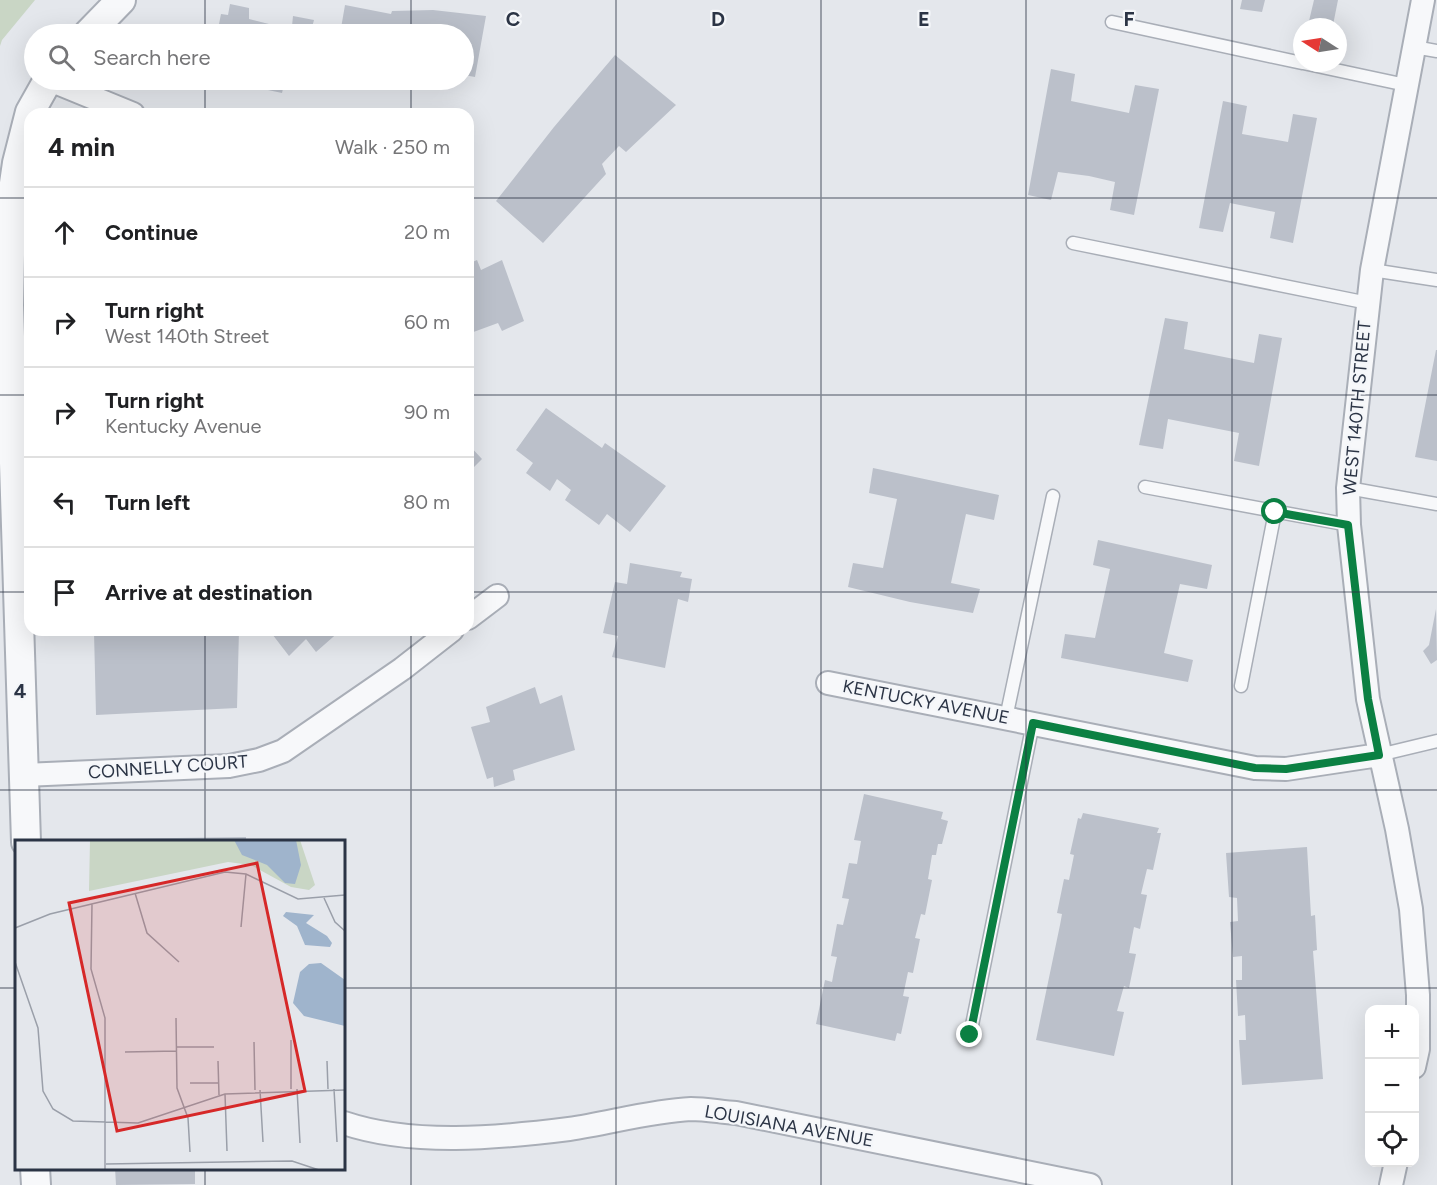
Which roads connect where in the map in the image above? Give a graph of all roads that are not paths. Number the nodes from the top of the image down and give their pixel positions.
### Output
1 (121, 0) edge
2 (1423, 0) edge
3 (1112, 22) dead end
4 (98, 24) edge
5 (1414, 47) junction
6 (1437, 51) edge
7 (1293, 61) edge
8 (1345, 72) edge
9 (1406, 85) junction
10 (43, 90) edge
11 (74, 90) edge
12 (32, 108) edge
13 (118, 108) edge
14 (24, 136) edge
15 (1073, 243) dead end
16 (1372, 270) junction
17 (1437, 280) edge
18 (1368, 303) junction
19 (1145, 487) dead end
20 (1348, 488) junction
21 (1053, 496) dead end
22 (1437, 504) edge
23 (1275, 512) junction
24 (1348, 525) junction
25 (497, 596) dead end
26 (474, 613) edge
27 (444, 636) edge
28 (828, 683) dead end
29 (1241, 686) dead end
30 (1006, 718) junction
31 (1033, 723) junction
32 (1437, 741) edge
33 (1379, 755) junction
34 (24, 775) junction
35 (26, 840) edge
36 (970, 1035) dead end
37 (1416, 1059) edge
38 (345, 1123) edge
39 (1395, 1167) edge
40 (35, 1170) edge
41 (36, 1185) edge
42 (1090, 1185) edge
43 (1391, 1185) edge

1 - 4 street
2 - 5 street, WEST 140TH STREET
3 - 7 lane
5 - 6 lane
5 - 9 street, WEST 140TH STREET
8 - 9 lane
9 - 16 street, WEST 140TH STREET
10 - 12 street
11 - 13 street
14 - 34 street
15 - 18 lane
16 - 17 lane
16 - 18 street, WEST 140TH STREET
18 - 20 street, WEST 140TH STREET
19 - 23 lane
20 - 22 lane
20 - 24 street, WEST 140TH STREET
21 - 30 lane
23 - 24 lane
23 - 29 lane
24 - 33 street, WEST 140TH STREET
25 - 26 street
27 - 34 street, CONNELLY COURT
28 - 30 street, KENTUCKY AVENUE
30 - 31 street, KENTUCKY AVENUE
31 - 33 street, KENTUCKY AVENUE
31 - 36 lane
32 - 33 lane
33 - 37 street, WEST 140TH STREET
34 - 35 street
38 - 42 street, LOUISIANA AVENUE
39 - 43 street
40 - 41 street

